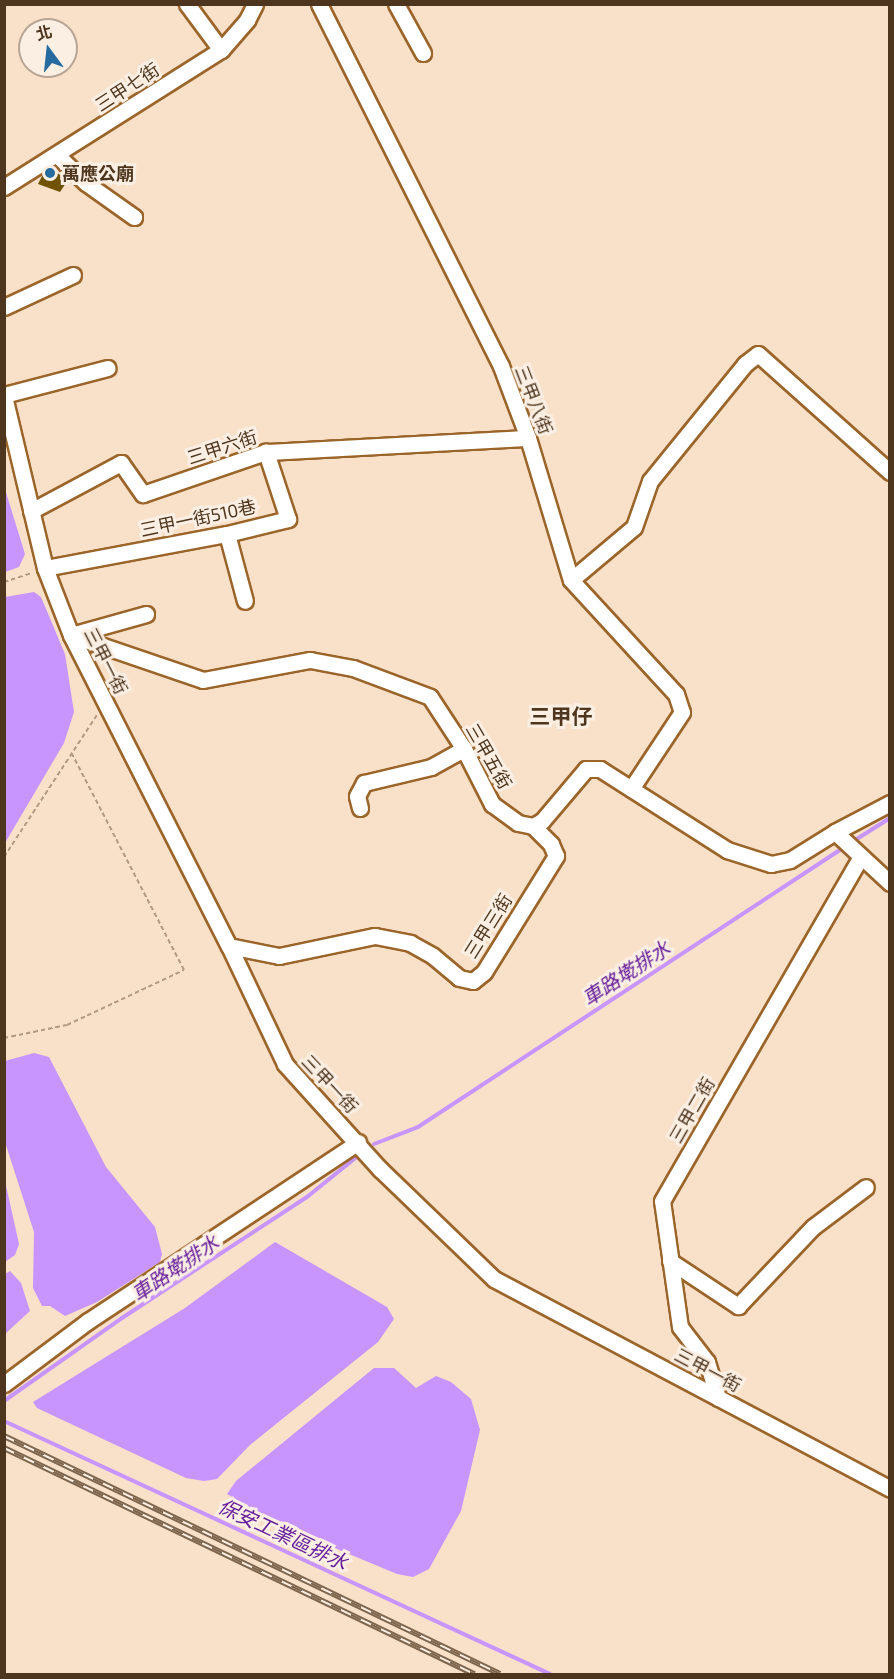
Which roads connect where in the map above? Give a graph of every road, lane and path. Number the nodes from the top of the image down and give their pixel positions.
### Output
1 (187, 4) edge
2 (255, 4) edge
3 (319, 4) edge
4 (396, 4) edge
5 (221, 50) junction
6 (423, 53) dead end
7 (57, 155) junction
8 (4, 187) edge
9 (134, 217) dead end
10 (73, 275) dead end
11 (4, 307) edge
12 (108, 368) dead end
13 (4, 395) edge
14 (528, 438) junction
15 (266, 452) junction
16 (890, 472) edge
17 (31, 512) junction
18 (227, 534) junction
19 (45, 568) junction
20 (571, 580) junction
21 (4, 582) edge
22 (245, 601) dead end
23 (146, 614) dead end
24 (71, 635) junction
25 (105, 703) junction
26 (464, 749) junction
27 (72, 754) junction
28 (631, 789) junction
29 (890, 803) edge
30 (360, 808) dead end
31 (533, 826) junction
32 (835, 832) junction
33 (861, 856) junction
34 (4, 857) edge
35 (890, 883) edge
36 (230, 946) junction
37 (4, 1038) edge
38 (358, 1142) junction
39 (866, 1186) dead end
40 (670, 1261) junction
41 (4, 1384) edge
42 (718, 1398) junction
43 (890, 1489) edge

1 - 5 street
2 - 5 street, 三甲七街
3 - 14 street, 三甲八街
4 - 6 street
5 - 7 street, 三甲七街
7 - 8 street, 三甲七街
7 - 9 street
10 - 11 street
12 - 13 street
13 - 17 street, 三甲一街
14 - 15 street, 三甲六街
14 - 20 street, 三甲八街
15 - 17 street, 三甲六街
15 - 18 street, 三甲一街510巷
16 - 20 street
17 - 19 street, 三甲一街
18 - 19 street, 三甲一街510巷
18 - 22 street
19 - 21 path
19 - 24 street, 三甲一街
20 - 28 street, 三甲八街
23 - 24 street
24 - 25 street, 三甲一街
24 - 26 street, 三甲五街
25 - 27 path
25 - 36 street, 三甲一街
26 - 30 street
26 - 31 street, 三甲五街
27 - 34 path
27 - 37 path
28 - 31 street
28 - 32 street
29 - 32 street
31 - 36 street, 三甲三街
32 - 33 street
33 - 35 street
33 - 40 street, 三甲二街
36 - 38 street, 三甲一街
38 - 41 street
38 - 42 street, 三甲一街
39 - 40 street
40 - 42 street, 三甲二街
42 - 43 street, 三甲一街

